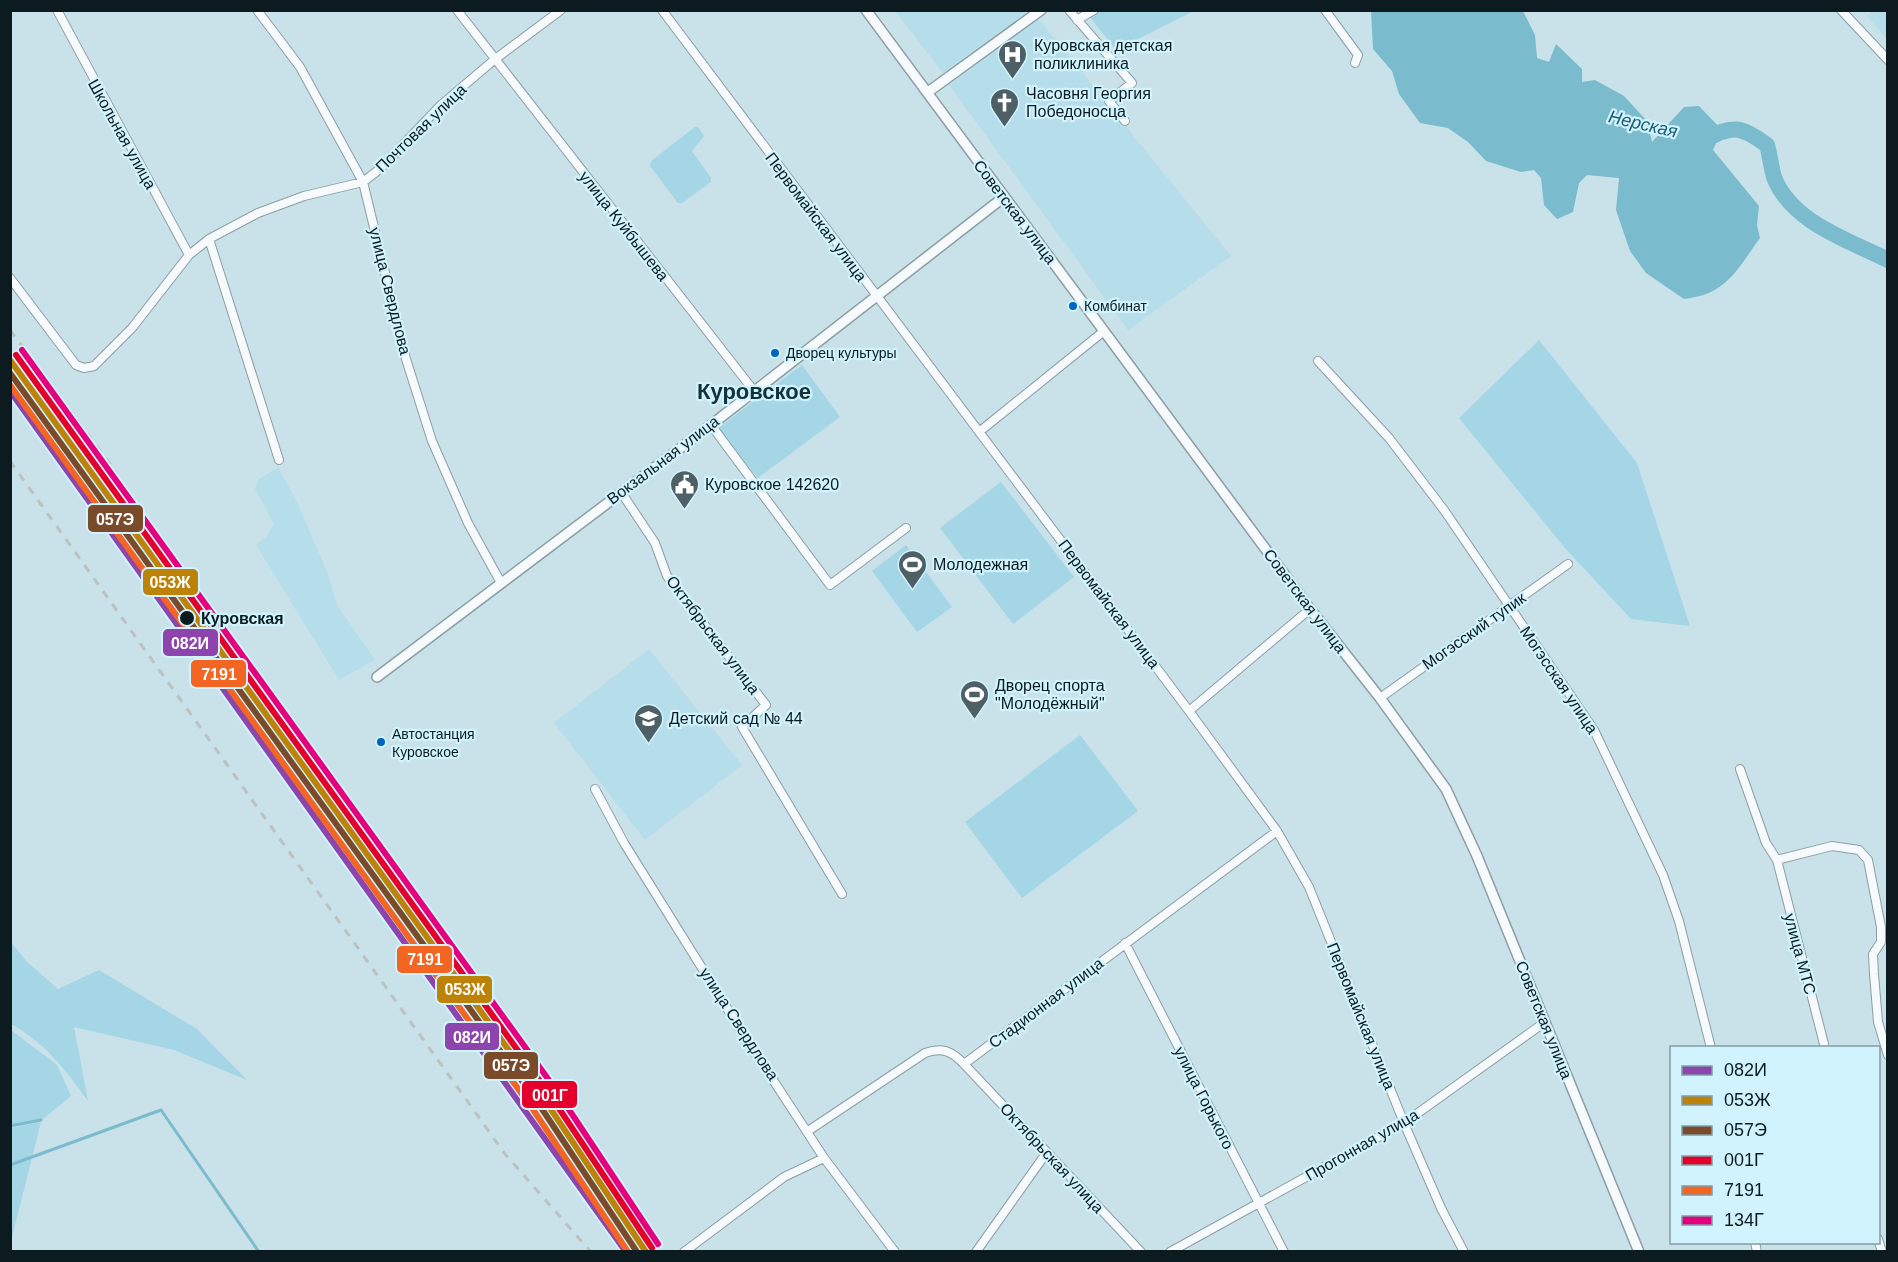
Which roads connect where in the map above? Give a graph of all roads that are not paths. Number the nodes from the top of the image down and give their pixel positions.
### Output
1 (57, 10) edge
2 (257, 10) edge
3 (457, 10) edge
4 (561, 10) edge
5 (662, 10) edge
6 (866, 10) edge
7 (1041, 10) edge
8 (1069, 10) edge
9 (1094, 10) edge
10 (1325, 10) edge
11 (1841, 10) edge
12 (1077, 20) junction
13 (494, 60) junction
14 (1887, 60) edge
15 (1355, 63) dead end
16 (928, 92) junction
17 (1125, 121) dead end
18 (363, 182) junction
19 (1004, 197) junction
20 (209, 239) junction
21 (189, 255) junction
22 (10, 278) edge
23 (875, 295) junction
24 (1104, 332) junction
25 (1318, 361) dead end
26 (754, 391) junction
27 (711, 424) junction
28 (979, 432) junction
29 (279, 460) dead end
30 (621, 492) junction
31 (906, 528) dead end
32 (1568, 564) dead end
33 (501, 583) junction
34 (1510, 606) junction
35 (1310, 609) junction
36 (377, 677) dead end
37 (1380, 698) junction
38 (1189, 711) junction
39 (1740, 770) dead end
40 (595, 789) dead end
41 (1277, 831) junction
42 (1777, 860) junction
43 (842, 894) dead end
44 (1125, 943) junction
45 (1545, 1022) junction
46 (1711, 1046) edge
47 (1826, 1046) edge
48 (1887, 1055) edge
49 (964, 1064) junction
50 (1404, 1123) junction
51 (808, 1131) junction
52 (1047, 1152) junction
53 (824, 1158) junction
54 (1259, 1204) junction
55 (684, 1251) edge
56 (895, 1251) edge
57 (976, 1251) edge
58 (1141, 1251) edge
59 (1170, 1251) edge
60 (1284, 1251) edge
61 (1464, 1251) edge
62 (1639, 1251) edge

1 - 21 street, Школьная улица
2 - 18 street, улица Свердлова
3 - 13 street, улица Куйбышева
4 - 13 street, Почтовая улица
5 - 23 street, Первомайская улица
6 - 16 street, Советская улица
7 - 16 street
8 - 12 street
9 - 12 street
10 - 15 street
11 - 14 street
12 - 17 street
13 - 18 street, Почтовая улица
13 - 26 street, улица Куйбышева
16 - 19 street, Советская улица
18 - 20 street, Почтовая улица
18 - 33 street, улица Свердлова
19 - 23 street, Вокзальная улица
19 - 24 street, Советская улица
20 - 21 street, Почтовая улица
20 - 29 street
21 - 22 street, Почтовая улица
23 - 26 street, Вокзальная улица
23 - 28 street, Первомайская улица
24 - 28 street
24 - 35 street, Советская улица
25 - 34 street, Могэсская улица
26 - 27 street, Вокзальная улица
27 - 30 street, Вокзальная улица
27 - 31 street
28 - 38 street, Первомайская улица
30 - 33 street, Вокзальная улица
30 - 43 street, Октябрьская улица
32 - 34 street, Могэсский тупик
33 - 36 street, Вокзальная улица
34 - 37 street, Могэсский тупик
34 - 46 street, Могэсская улица
35 - 37 street, Советская улица
35 - 38 street
37 - 45 street, Советская улица
38 - 41 street, Первомайская улица
39 - 42 street, улица МТС
40 - 51 street, улица Свердлова
41 - 44 street, Стадионная улица
41 - 50 street, Первомайская улица
42 - 47 street, улица МТС
42 - 48 street
44 - 49 street, Стадионная улица
44 - 54 street, улица Горького
45 - 50 street, Прогонная улица
45 - 62 street, Советская улица
49 - 51 street
49 - 52 street, Октябрьская улица
50 - 54 street, Прогонная улица
50 - 61 street, Первомайская улица
51 - 53 street, улица Свердлова
52 - 57 street
52 - 58 street, Октябрьская улица
53 - 55 street
53 - 56 street, улица Свердлова
54 - 59 street, Прогонная улица
54 - 60 street, улица Горького

